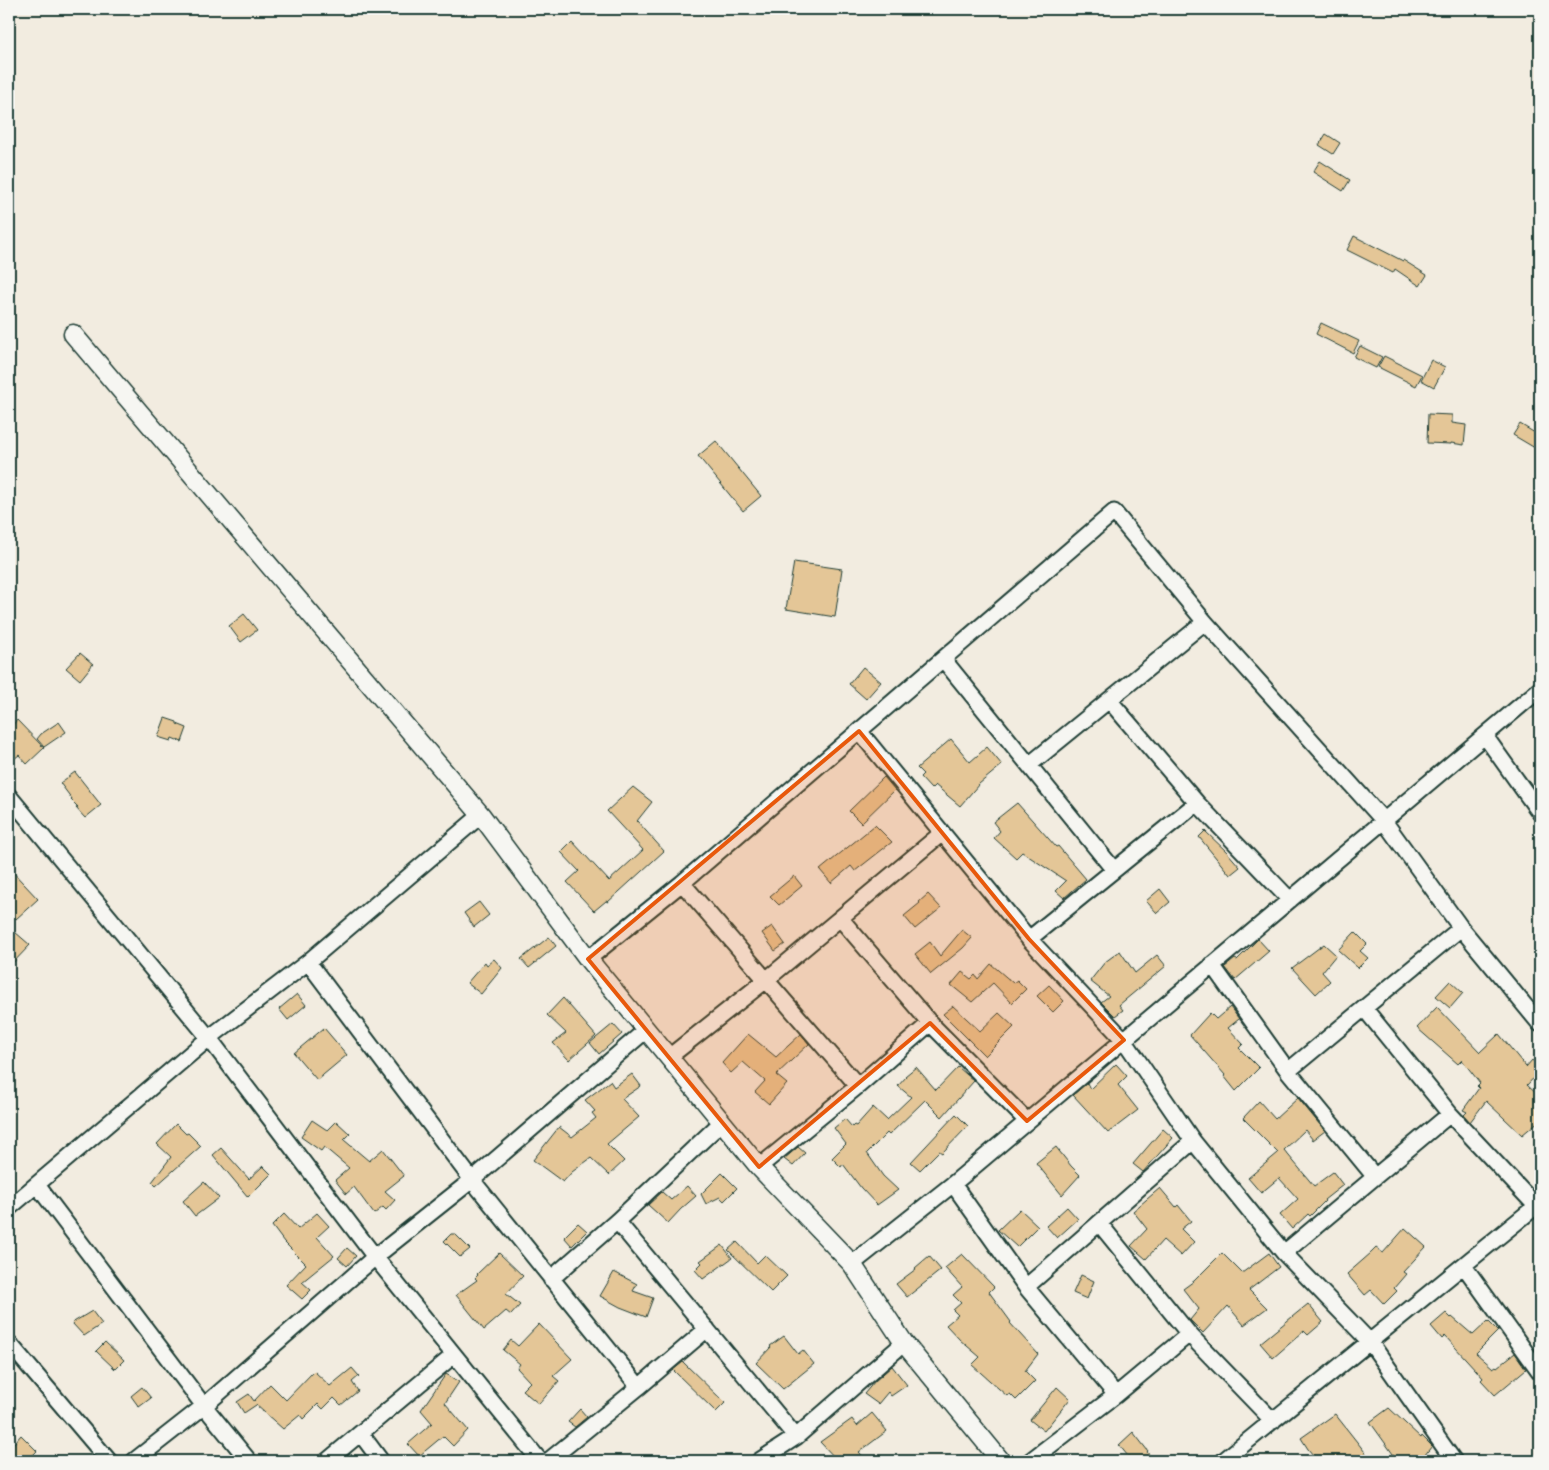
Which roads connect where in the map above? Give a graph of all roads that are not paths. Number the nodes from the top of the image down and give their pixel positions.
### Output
1 (73, 334) dead end
2 (1205, 622) junction
3 (943, 659) junction
4 (1540, 689) edge
5 (1110, 700) junction
6 (859, 731) junction
7 (1485, 736) junction
8 (1029, 765) junction
9 (9, 796) edge
10 (1196, 803) junction
11 (1540, 814) edge
12 (482, 815) junction
13 (1384, 821) junction
14 (942, 833) junction
15 (1114, 870) junction
16 (682, 883) junction
17 (1290, 900) junction
18 (840, 918) junction
19 (1461, 928) junction
20 (1029, 939) junction
21 (588, 959) junction
22 (308, 962) junction
23 (1212, 965) junction
24 (766, 980) junction
25 (1364, 1008) junction
26 (930, 1023) junction
27 (1540, 1024) edge
28 (646, 1030) junction
29 (210, 1038) junction
30 (1124, 1040) junction
31 (669, 1057) junction
32 (1288, 1072) junction
33 (858, 1086) junction
34 (1450, 1114) junction
35 (1027, 1121) junction
36 (722, 1122) junction
37 (1193, 1141) junction
38 (759, 1167) junction
39 (1375, 1177) junction
40 (472, 1180) junction
41 (952, 1184) junction
42 (37, 1185) junction
43 (1538, 1205) edge
44 (9, 1208) edge
45 (617, 1221) junction
46 (1099, 1223) junction
47 (1284, 1253) junction
48 (375, 1257) junction
49 (852, 1264) junction
50 (1464, 1266) junction
51 (551, 1279) junction
52 (1026, 1287) junction
53 (707, 1329) junction
54 (1189, 1334) junction
55 (1370, 1342) junction
56 (9, 1343) edge
57 (904, 1343) junction
58 (454, 1355) junction
59 (1540, 1372) edge
60 (639, 1387) junction
61 (1116, 1395) junction
62 (204, 1406) junction
63 (1273, 1421) junction
64 (361, 1434) junction
65 (796, 1437) junction
66 (1445, 1458) edge
67 (109, 1461) edge
68 (134, 1461) edge
69 (249, 1461) edge
70 (327, 1461) edge
71 (381, 1461) edge
72 (540, 1461) edge
73 (548, 1461) edge
74 (759, 1461) edge
75 (1001, 1461) edge
76 (1030, 1461) edge
77 (1223, 1461) edge

1 - 12 street
2 - 3 street
2 - 5 street
2 - 13 street
3 - 6 street
3 - 8 street
4 - 7 street
5 - 8 street
5 - 10 street
6 - 14 street
6 - 16 street
7 - 11 street
7 - 13 street
8 - 15 street
9 - 29 street
10 - 15 street
10 - 17 street
12 - 21 street
12 - 22 street
13 - 17 street
13 - 19 street
14 - 18 street
14 - 20 street
15 - 20 street
16 - 21 street
16 - 24 street
17 - 23 street
18 - 24 street
18 - 26 street
19 - 25 street
19 - 27 street
20 - 30 street
21 - 28 street
22 - 29 street
22 - 40 street
23 - 30 street
23 - 32 street
24 - 31 street
24 - 33 street
25 - 32 street
25 - 34 street
26 - 33 street
26 - 35 street
28 - 31 street
28 - 40 street
29 - 42 street
29 - 48 street
30 - 35 street
30 - 37 street
31 - 36 street
32 - 39 street
33 - 38 street
34 - 39 street
34 - 43 street
35 - 41 street
36 - 38 street
36 - 45 street
37 - 46 street
37 - 47 street
38 - 49 street
39 - 47 street
40 - 48 street
40 - 51 street
41 - 49 street
41 - 52 street
42 - 44 street
42 - 62 street
43 - 50 street
45 - 51 street
45 - 53 street
46 - 52 street
46 - 54 street
47 - 55 street
48 - 58 street
48 - 62 street
49 - 57 street
50 - 55 street
50 - 59 street
51 - 60 street
52 - 61 street
53 - 60 street
53 - 65 street
54 - 61 street
54 - 63 street
55 - 63 street
55 - 66 street
56 - 67 street
57 - 65 street
57 - 75 street
58 - 64 street
58 - 72 street
60 - 73 street
61 - 76 street
62 - 68 street
62 - 69 street
63 - 77 street
64 - 70 street
64 - 71 street
65 - 74 street

